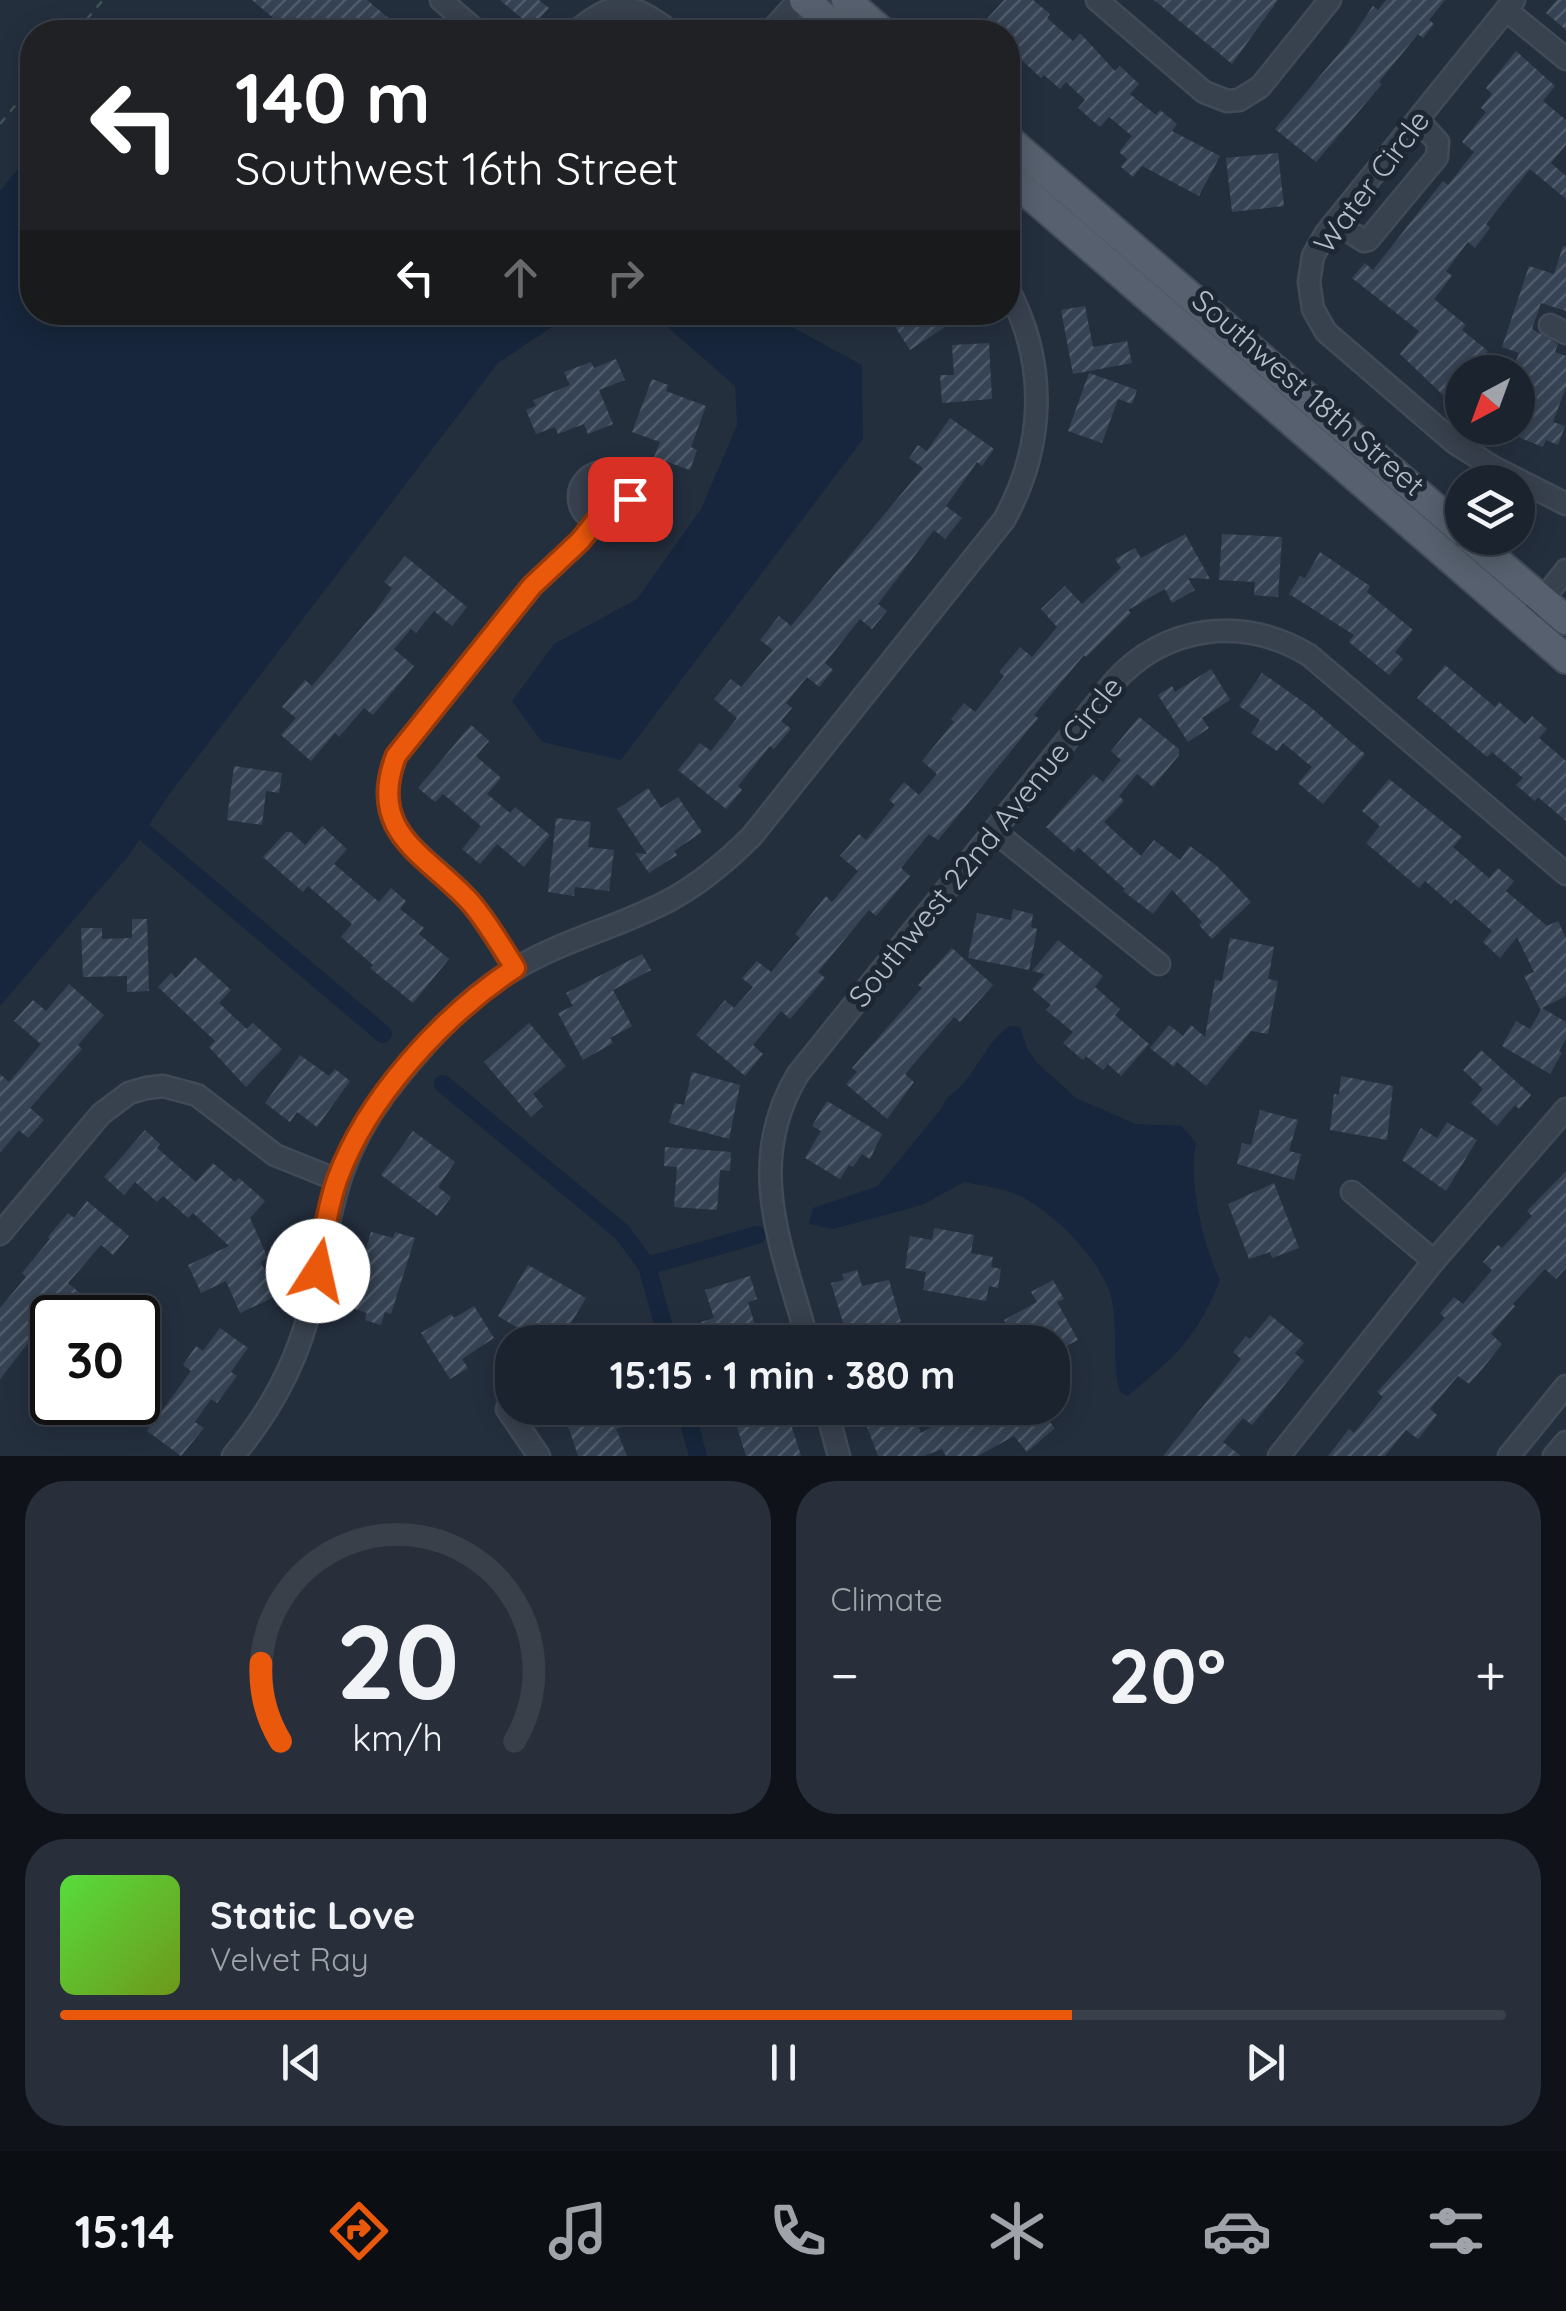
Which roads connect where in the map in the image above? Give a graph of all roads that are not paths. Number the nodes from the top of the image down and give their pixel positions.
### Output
1 (441, 0) edge
2 (802, 0) edge
3 (846, 0) edge
4 (1097, 0) edge
5 (1330, 0) edge
6 (1510, 5) edge
7 (464, 20) edge
8 (584, 20) edge
9 (656, 20) edge
10 (782, 20) edge
11 (827, 20) edge
12 (869, 20) edge
13 (1566, 60) edge
14 (1418, 120) junction
15 (1020, 149) edge
16 (1020, 186) edge
17 (1335, 222) junction
18 (1020, 318) edge
19 (1565, 498) edge
20 (1445, 516) edge
21 (596, 521) dead end
22 (1490, 555) edge
23 (1566, 570) edge
24 (1543, 600) junction
25 (1524, 624) junction
26 (1562, 637) edge
27 (994, 831) junction
28 (1566, 874) edge
29 (1159, 964) dead end
30 (515, 968) junction
31 (1566, 1109) edge
32 (337, 1180) junction
33 (1352, 1192) dead end
34 (0, 1234) edge
35 (1434, 1260) junction
36 (803, 1325) edge
37 (1566, 1386) edge
38 (518, 1425) edge
39 (831, 1425) edge
40 (1566, 1442) edge
41 (234, 1456) edge
42 (539, 1456) edge
43 (840, 1456) edge
44 (1279, 1456) edge
45 (1509, 1456) edge
46 (1554, 1456) edge

1 - 7 street
2 - 10 street
2 - 11 main road
3 - 12 main road
4 - 5 street
6 - 13 street
6 - 14 street, Water Circle
8 - 9 street
14 - 17 street, Water Circle
14 - 17 street
15 - 20 main road, Southwest 18th Street
16 - 25 main road, Southwest 18th Street
17 - 19 street, Water Circle
18 - 30 street
21 - 30 street
22 - 24 main road, Southwest 18th Street
23 - 24 street
24 - 25 street
24 - 26 main road, Southwest 18th Street
25 - 26 main road, Southwest 18th Street
27 - 28 street, Southwest 22nd Avenue Circle
27 - 29 street
27 - 36 street, Southwest 22nd Avenue Circle
30 - 32 street
31 - 35 street
32 - 34 street
32 - 41 street
33 - 35 street
35 - 44 street
37 - 45 street
38 - 42 street
39 - 43 street
40 - 46 street

